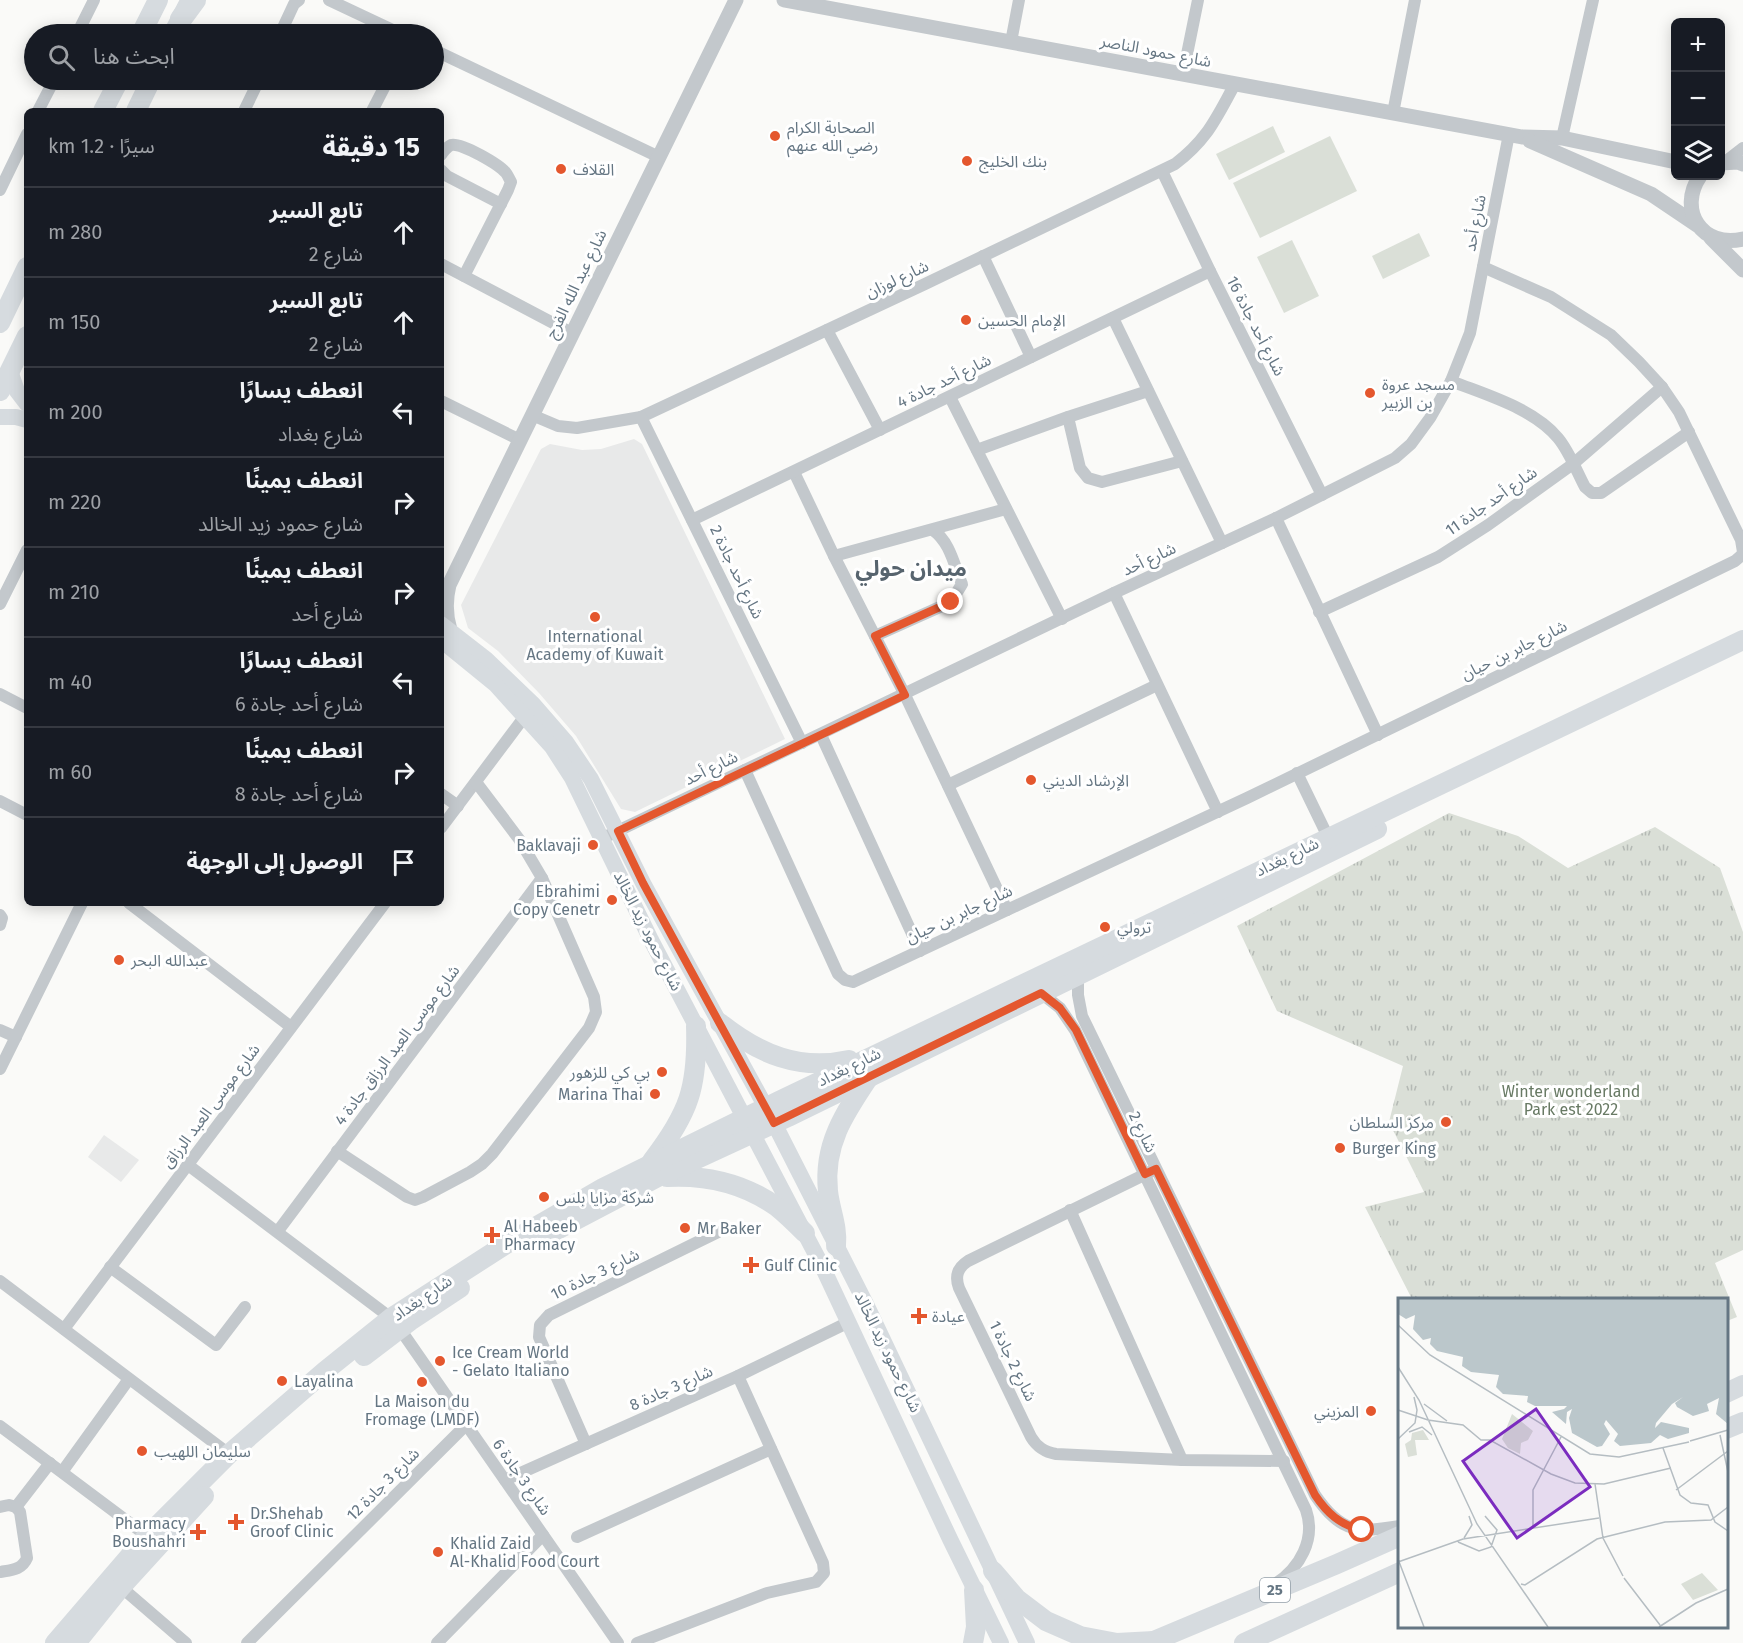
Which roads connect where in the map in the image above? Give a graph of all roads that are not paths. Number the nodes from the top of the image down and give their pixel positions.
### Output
1 (94, 0) edge
2 (195, 0) edge
3 (299, 0) edge
4 (329, 0) edge
5 (736, 0) edge
6 (784, 0) edge
7 (1019, 0) edge
8 (1198, 0) edge
9 (1415, 0) edge
10 (1593, 0) edge
11 (155, 5) edge
12 (181, 18) edge
13 (82, 24) edge
14 (146, 24) edge
15 (285, 24) edge
16 (380, 24) edge
17 (1011, 42) junction
18 (444, 55) edge
19 (1183, 74) junction
20 (1235, 84) junction
21 (49, 90) edge
22 (114, 90) edge
23 (146, 90) edge
24 (254, 90) edge
25 (383, 90) edge
26 (40, 108) edge
27 (105, 108) edge
28 (137, 108) edge
29 (245, 108) edge
30 (374, 108) edge
31 (1393, 113) junction
32 (1515, 136) junction
33 (1562, 138) junction
34 (24, 140) edge
35 (1595, 144) junction
36 (1743, 148) edge
37 (444, 151) edge
38 (659, 157) junction
39 (1671, 161) edge
40 (1725, 162) edge
41 (1725, 163) edge
42 (1743, 164) edge
43 (1589, 166) junction
44 (1162, 171) junction
45 (444, 173) edge
46 (1697, 180) edge
47 (0, 190) edge
48 (501, 204) junction
49 (1703, 230) junction
50 (1743, 239) edge
51 (983, 256) junction
52 (444, 266) edge
53 (1483, 267) junction
54 (1743, 270) edge
55 (1210, 271) junction
56 (24, 272) edge
57 (464, 276) junction
58 (3, 310) edge
59 (1113, 318) junction
60 (827, 330) junction
61 (572, 333) junction
62 (24, 342) edge
63 (1031, 357) junction
64 (10, 371) junction
65 (1451, 381) junction
66 (1662, 387) junction
67 (0, 391) edge
68 (1148, 391) junction
69 (950, 397) junction
70 (24, 400) edge
71 (444, 403) edge
72 (532, 415) junction
73 (0, 417) edge
74 (641, 417) junction
75 (1068, 417) junction
76 (24, 419) edge
77 (880, 430) junction
78 (1689, 432) junction
79 (520, 440) junction
80 (976, 450) junction
81 (1182, 461) junction
82 (1573, 464) junction
83 (794, 472) junction
84 (1322, 495) junction
85 (1006, 509) junction
86 (1276, 518) junction
87 (693, 520) junction
88 (933, 530) junction
89 (1222, 543) junction
90 (1743, 553) edge
91 (24, 556) edge
92 (834, 556) junction
93 (445, 588) edge
94 (1114, 593) junction
95 (0, 604) edge
96 (1319, 612) junction
97 (1062, 619) junction
98 (444, 631) edge
99 (875, 636) junction
100 (1743, 640) edge
101 (1743, 654) edge
102 (1157, 685) junction
103 (0, 694) edge
104 (905, 695) junction
105 (24, 706) edge
106 (525, 716) junction
107 (821, 735) junction
108 (1378, 735) junction
109 (802, 742) junction
110 (745, 770) junction
111 (1297, 773) junction
112 (476, 782) junction
113 (948, 785) junction
114 (444, 796) edge
115 (0, 801) edge
116 (458, 806) junction
117 (1218, 812) junction
118 (24, 813) edge
119 (444, 824) edge
120 (618, 831) junction
121 (1328, 837) junction
122 (601, 839) junction
123 (542, 878) junction
124 (81, 906) edge
125 (133, 906) edge
126 (383, 906) edge
127 (1006, 910) junction
128 (0, 915) edge
129 (0, 925) edge
130 (920, 951) junction
131 (1078, 975) junction
132 (1041, 993) junction
133 (720, 1023) junction
134 (696, 1026) junction
135 (291, 1027) junction
136 (0, 1030) edge
137 (16, 1037) junction
138 (872, 1056) junction
139 (0, 1069) edge
140 (869, 1076) junction
141 (770, 1115) junction
142 (749, 1125) junction
143 (338, 1151) junction
144 (188, 1165) junction
145 (653, 1171) junction
146 (1150, 1171) junction
147 (1070, 1210) junction
148 (278, 1231) junction
149 (718, 1232) dead end
150 (805, 1233) junction
151 (836, 1246) junction
152 (110, 1267) junction
153 (0, 1281) edge
154 (245, 1307) dead end
155 (849, 1322) junction
156 (395, 1324) junction
157 (64, 1329) junction
158 (738, 1376) junction
159 (129, 1379) junction
160 (1743, 1385) edge
161 (1728, 1392) edge
162 (1743, 1422) edge
163 (466, 1425) junction
164 (0, 1426) edge
165 (1728, 1428) edge
166 (586, 1444) junction
167 (771, 1449) junction
168 (229, 1454) junction
169 (1285, 1454) junction
170 (1182, 1460) junction
171 (50, 1463) junction
172 (62, 1472) junction
173 (505, 1480) junction
174 (0, 1507) edge
175 (16, 1507) junction
176 (1398, 1526) edge
177 (543, 1535) junction
178 (147, 1536) junction
179 (1398, 1537) edge
180 (577, 1538) dead end
181 (993, 1571) junction
182 (0, 1572) edge
183 (1398, 1573) edge
184 (121, 1587) junction
185 (974, 1590) junction
186 (1247, 1602) junction
187 (77, 1616) junction
188 (182, 1642) edge
189 (1151, 1642) edge
190 (40, 1643) edge
191 (55, 1643) edge
192 (76, 1643) edge
193 (247, 1643) edge
194 (438, 1643) edge
195 (618, 1643) edge
196 (638, 1643) edge
197 (973, 1643) edge
198 (1001, 1643) edge
199 (1028, 1643) edge
200 (1244, 1643) edge

1 - 13 street
2 - 12 highway
3 - 15 street
4 - 16 street
5 - 38 street, شارع عبد الله الفرج
6 - 17 street, شارع حمود الناصر
7 - 17 street
8 - 19 street
9 - 31 street
10 - 33 street
11 - 14 main road
17 - 19 street, شارع حمود الناصر
18 - 38 street
19 - 20 street, شارع حمود الناصر
20 - 31 street, شارع حمود الناصر
20 - 44 street, شارع لوزان
21 - 26 street
22 - 27 main road
23 - 28 main road
24 - 29 street
25 - 30 street
31 - 32 street, شارع حمود الناصر
32 - 33 street, شارع حمود الناصر
32 - 43 street, شارع حمود الناصر
32 - 53 street, شارع أحد
33 - 35 street, شارع حمود الناصر
34 - 47 street
35 - 39 street, شارع حمود الناصر
35 - 43 street
36 - 40 street
37 - 48 street
38 - 61 street, شارع عبد الله الفرج
41 - 42 street
43 - 49 street, شارع حمود الناصر
44 - 51 street, شارع لوزان
44 - 55 street, شارع أحد جادة 16
45 - 48 street
46 - 49 street
48 - 57 street
49 - 50 street
49 - 54 street, شارع حمود الناصر
51 - 60 street, شارع لوزان
51 - 63 street
52 - 57 street
53 - 65 street, شارع أحد
53 - 66 street, شارع جابر بن حيان
55 - 59 street, شارع أحد جادة 4
55 - 84 street, شارع أحد جادة 16
56 - 58 main road
57 - 61 street
59 - 63 street, شارع أحد جادة 4
59 - 68 street
60 - 74 street, شارع لوزان
60 - 77 street
61 - 72 street, شارع عبد الله الفرج
62 - 64 main road
63 - 69 street, شارع أحد جادة 4
64 - 67 main road
64 - 70 main road
65 - 82 street
65 - 84 street, شارع أحد
66 - 78 street, شارع جابر بن حيان
66 - 82 street, شارع أحد جادة 11
68 - 75 street
68 - 81 street
69 - 77 street, شارع أحد جادة 4
69 - 80 street
71 - 79 street
72 - 74 street, شارع لوزان
72 - 79 street, شارع عبد الله الفرج
73 - 76 main road
74 - 87 street, شارع أحد جادة 2
75 - 80 street
75 - 81 street
77 - 83 street, شارع أحد جادة 4
78 - 82 street
78 - 90 street, شارع جابر بن حيان
79 - 93 street, شارع عبد الله الفرج
80 - 85 street
81 - 89 street
82 - 96 street, شارع أحد جادة 11
83 - 87 street, شارع أحد جادة 4
83 - 92 street
84 - 86 street, شارع أحد
85 - 88 street
85 - 97 street
86 - 89 street, شارع أحد
86 - 96 street
87 - 109 street, شارع أحد جادة 2
88 - 92 street
88 - 99 street
89 - 94 street, شارع أحد
90 - 108 street, شارع جابر بن حيان
91 - 95 street
92 - 99 street
93 - 98 street, شارع عبد الله الفرج
94 - 97 street, شارع أحد
94 - 102 street
96 - 108 street
97 - 104 street, شارع أحد
98 - 106 main road, شارع حمود زيد الخالد
98 - 120 main road, شارع حمود زيد الخالد
99 - 104 street
100 - 121 main road, شارع بغداد
101 - 131 main road, شارع بغداد
102 - 113 street
102 - 117 street
103 - 105 street
104 - 107 street, شارع أحد
104 - 113 street
106 - 112 street
106 - 122 main road, شارع حمود زيد الخالد
107 - 109 street, شارع أحد
107 - 130 street
108 - 111 street, شارع جابر بن حيان
109 - 110 street, شارع أحد
110 - 120 street, شارع أحد
110 - 130 street, شارع جابر بن حيان
111 - 117 street, شارع جابر بن حيان
111 - 121 street
112 - 116 street
112 - 123 street
113 - 127 street
114 - 116 street
115 - 118 street
116 - 119 street
117 - 127 street, شارع جابر بن حيان
120 - 122 street, شارع أحد
120 - 133 main road, شارع حمود زيد الخالد
121 - 138 main road, شارع بغداد
122 - 134 main road, شارع حمود زيد الخالد
123 - 143 street, شارع موسى العبد الرزاق جادة 4
123 - 143 street
124 - 137 street
125 - 135 street
126 - 135 street, شارع موسى العبد الرزاق
127 - 130 street, شارع جابر بن حيان
128 - 129 street
131 - 132 main road, شارع بغداد
131 - 146 street, شارع 2
132 - 140 main road, شارع بغداد
132 - 146 street, شارع 2
133 - 138 main road
133 - 141 main road, شارع حمود زيد الخالد
134 - 142 main road, شارع حمود زيد الخالد
134 - 145 main road
135 - 144 street, شارع موسى العبد الرزاق
136 - 137 street
137 - 139 street
138 - 141 main road, شارع بغداد
140 - 141 main road, شارع بغداد
140 - 151 main road
141 - 142 main road, شارع بغداد
141 - 151 main road, شارع حمود زيد الخالد
142 - 145 main road, شارع بغداد
142 - 150 main road, شارع حمود زيد الخالد
143 - 148 street, شارع موسى العبد الرزاق جادة 4
144 - 148 street, شارع 3 جادة 6
144 - 152 street, شارع موسى العبد الرزاق
145 - 150 main road
145 - 156 main road, شارع بغداد
146 - 147 street, شارع 2 جادة 1
146 - 169 street, شارع 2
147 - 170 street
147 - 170 street, شارع 2 جادة 1
148 - 156 street, شارع 3 جادة 6
149 - 166 street, شارع 3 جادة 10
150 - 155 main road, شارع حمود زيد الخالد
151 - 181 main road, شارع حمود زيد الخالد
152 - 154 street
152 - 157 street, شارع موسى العبد الرزاق
153 - 157 street
155 - 158 street, شارع 3 جادة 8
155 - 185 main road, شارع حمود زيد الخالد
156 - 163 street, شارع 3 جادة 6
156 - 168 main road, شارع بغداد
156 - 184 main road, شارع بغداد
157 - 159 street
158 - 166 street, شارع 3 جادة 8
158 - 167 street
159 - 168 street
159 - 172 street
160 - 161 main road
162 - 165 main road
163 - 173 street, شارع 3 جادة 6
163 - 193 street, شارع 3 جادة 12
164 - 171 street
166 - 173 street, شارع 3 جادة 8
167 - 180 street
167 - 196 street
168 - 178 main road, شارع بغداد
169 - 170 street, شارع 2 جادة 1
169 - 176 street, شارع 2
169 - 186 street, شارع 2
171 - 172 street
171 - 175 street
172 - 178 street
173 - 177 street, شارع 3 جادة 6
174 - 175 street
175 - 182 street
177 - 194 street
177 - 195 street, شارع 3 جادة 6
178 - 187 main road, شارع بغداد
179 - 186 main road, 25
181 - 189 main road
181 - 199 main road, شارع حمود زيد الخالد
183 - 200 main road, 25
184 - 188 street
184 - 192 main road, شارع بغداد
185 - 197 main road
185 - 198 main road, شارع حمود زيد الخالد
186 - 189 main road, 25
187 - 190 main road
187 - 191 main road, شارع بغداد

